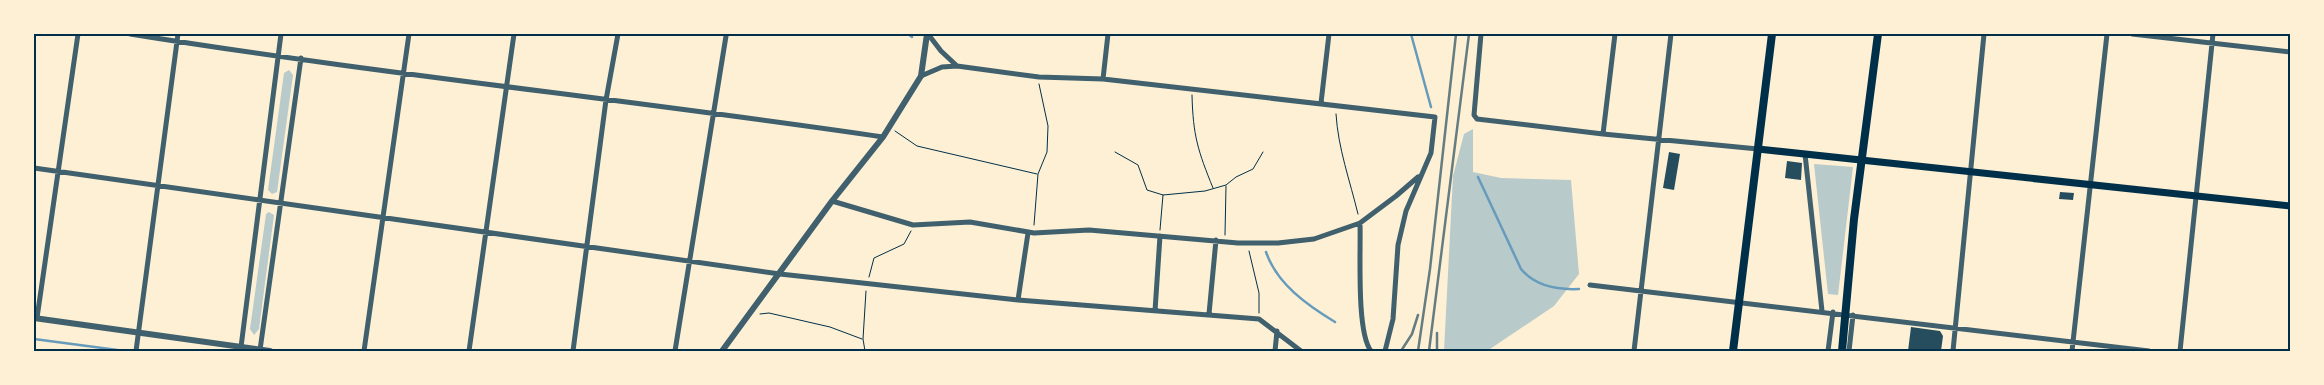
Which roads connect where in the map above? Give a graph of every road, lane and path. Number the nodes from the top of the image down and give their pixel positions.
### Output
1 (78, 34) edge
2 (130, 34) edge
3 (178, 34) edge
4 (281, 34) edge
5 (409, 34) edge
6 (514, 34) edge
7 (618, 34) edge
8 (927, 34) edge
9 (1108, 34) edge
10 (1329, 34) edge
11 (1481, 34) edge
12 (1615, 34) edge
13 (1671, 34) edge
14 (1772, 34) edge
15 (1878, 34) edge
16 (1984, 34) edge
17 (2107, 34) edge
18 (2132, 34) edge
19 (2213, 34) edge
20 (726, 36) dead end
21 (177, 41) junction
22 (2212, 43) junction
23 (2290, 52) edge
24 (279, 54) junction
25 (301, 58) junction
26 (957, 66) junction
27 (403, 72) junction
28 (921, 76) junction
29 (1038, 77) junction
30 (1103, 79) junction
31 (506, 88) junction
32 (1192, 89) junction
33 (606, 100) junction
34 (1320, 103) junction
35 (1336, 106) junction
36 (713, 112) junction
37 (889, 126) junction
38 (1602, 134) junction
39 (882, 137) junction
40 (1658, 139) junction
41 (1758, 149) junction
42 (1115, 152) dead end
43 (1264, 152) dead end
44 (1805, 154) junction
45 (1861, 160) junction
46 (34, 168) edge
47 (1971, 171) junction
48 (58, 172) junction
49 (1422, 173) junction
50 (1038, 174) junction
51 (1226, 185) junction
52 (2090, 185) junction
53 (157, 186) junction
54 (1213, 189) junction
55 (1163, 195) junction
56 (2198, 197) junction
57 (261, 201) junction
58 (832, 201) junction
59 (282, 204) junction
60 (2290, 206) edge
61 (383, 218) junction
62 (1360, 223) junction
63 (913, 225) junction
64 (486, 232) junction
65 (1031, 233) junction
66 (1160, 236) junction
67 (1216, 240) junction
68 (1225, 241) junction
69 (1249, 243) junction
70 (586, 246) junction
71 (689, 262) junction
72 (780, 274) junction
73 (867, 284) junction
74 (1590, 285) dead end
75 (1641, 289) junction
76 (1018, 300) junction
77 (1739, 302) junction
78 (1155, 311) junction
79 (1822, 311) junction
80 (1833, 312) junction
81 (750, 314) junction
82 (1209, 314) junction
83 (1849, 314) junction
84 (35, 318) edge
85 (1259, 319) junction
86 (1956, 326) junction
87 (1277, 331) junction
88 (138, 332) junction
89 (863, 339) junction
90 (2073, 341) junction
91 (241, 348) junction
92 (260, 350) junction
93 (136, 351) edge
94 (270, 351) edge
95 (364, 351) edge
96 (469, 351) edge
97 (573, 351) edge
98 (675, 351) edge
99 (722, 351) edge
100 (864, 351) edge
101 (1275, 351) edge
102 (1301, 351) edge
103 (1371, 351) edge
104 (1385, 351) edge
105 (1634, 351) edge
106 (1733, 351) edge
107 (1828, 351) edge
108 (1842, 351) edge
109 (1849, 351) edge
110 (1953, 351) edge
111 (2072, 351) edge
112 (2149, 351) edge
113 (2180, 351) edge

1 - 48 street
2 - 21 street
3 - 21 street
4 - 24 street
5 - 27 street
6 - 31 street
7 - 33 street
8 - 26 street
8 - 28 street
9 - 30 street
10 - 34 street
11 - 38 street
12 - 38 street
13 - 40 street
14 - 41 main road
15 - 45 main road
16 - 47 street
17 - 52 street
18 - 22 street
19 - 22 street
20 - 36 street
21 - 24 street
21 - 53 street
22 - 23 street
22 - 56 street
24 - 25 street
24 - 57 street
25 - 27 street
25 - 59 street
26 - 28 street
26 - 29 street
27 - 31 street
27 - 61 street
28 - 37 street
29 - 30 street
29 - 50 path
30 - 32 street
31 - 33 street
31 - 64 street
32 - 34 street
32 - 54 path
33 - 36 street
33 - 70 street
34 - 35 street
35 - 49 street
35 - 62 path
36 - 39 street
36 - 71 street
37 - 39 street
37 - 50 path
38 - 40 street
39 - 58 street
40 - 41 street
40 - 75 street
41 - 44 main road
41 - 77 main road
42 - 55 path
43 - 51 path
44 - 45 main road
44 - 79 street
45 - 47 main road
45 - 83 main road
46 - 48 street
47 - 52 main road
47 - 86 street
48 - 53 street
48 - 84 street
49 - 62 street
49 - 104 street
50 - 65 path
51 - 54 path
51 - 68 path
52 - 56 main road
52 - 90 street
53 - 57 street
53 - 88 street
54 - 55 path
55 - 66 path
56 - 60 main road
56 - 113 street
57 - 59 street
57 - 91 street
58 - 63 street
58 - 72 street
59 - 61 street
59 - 92 street
61 - 64 street
61 - 95 street
62 - 69 street
62 - 103 street
63 - 65 street
63 - 73 path
64 - 70 street
64 - 96 street
65 - 66 street
65 - 76 street
66 - 67 street
66 - 78 street
67 - 68 street
67 - 82 street
68 - 69 street
69 - 85 path
70 - 71 street
70 - 97 street
71 - 72 street
71 - 98 street
72 - 73 street
72 - 81 street
73 - 76 street
73 - 89 path
74 - 75 street
75 - 77 street
75 - 105 street
76 - 78 street
77 - 79 street
77 - 106 main road
78 - 82 street
79 - 80 street
80 - 83 street
80 - 107 street
81 - 89 path
81 - 99 street
82 - 85 street
83 - 86 street
83 - 108 main road
83 - 109 street
84 - 88 street
85 - 87 street
86 - 90 street
86 - 110 street
87 - 101 street
87 - 102 street
88 - 91 street
88 - 93 street
89 - 100 path
90 - 111 street
90 - 112 street
91 - 92 street
92 - 94 street

